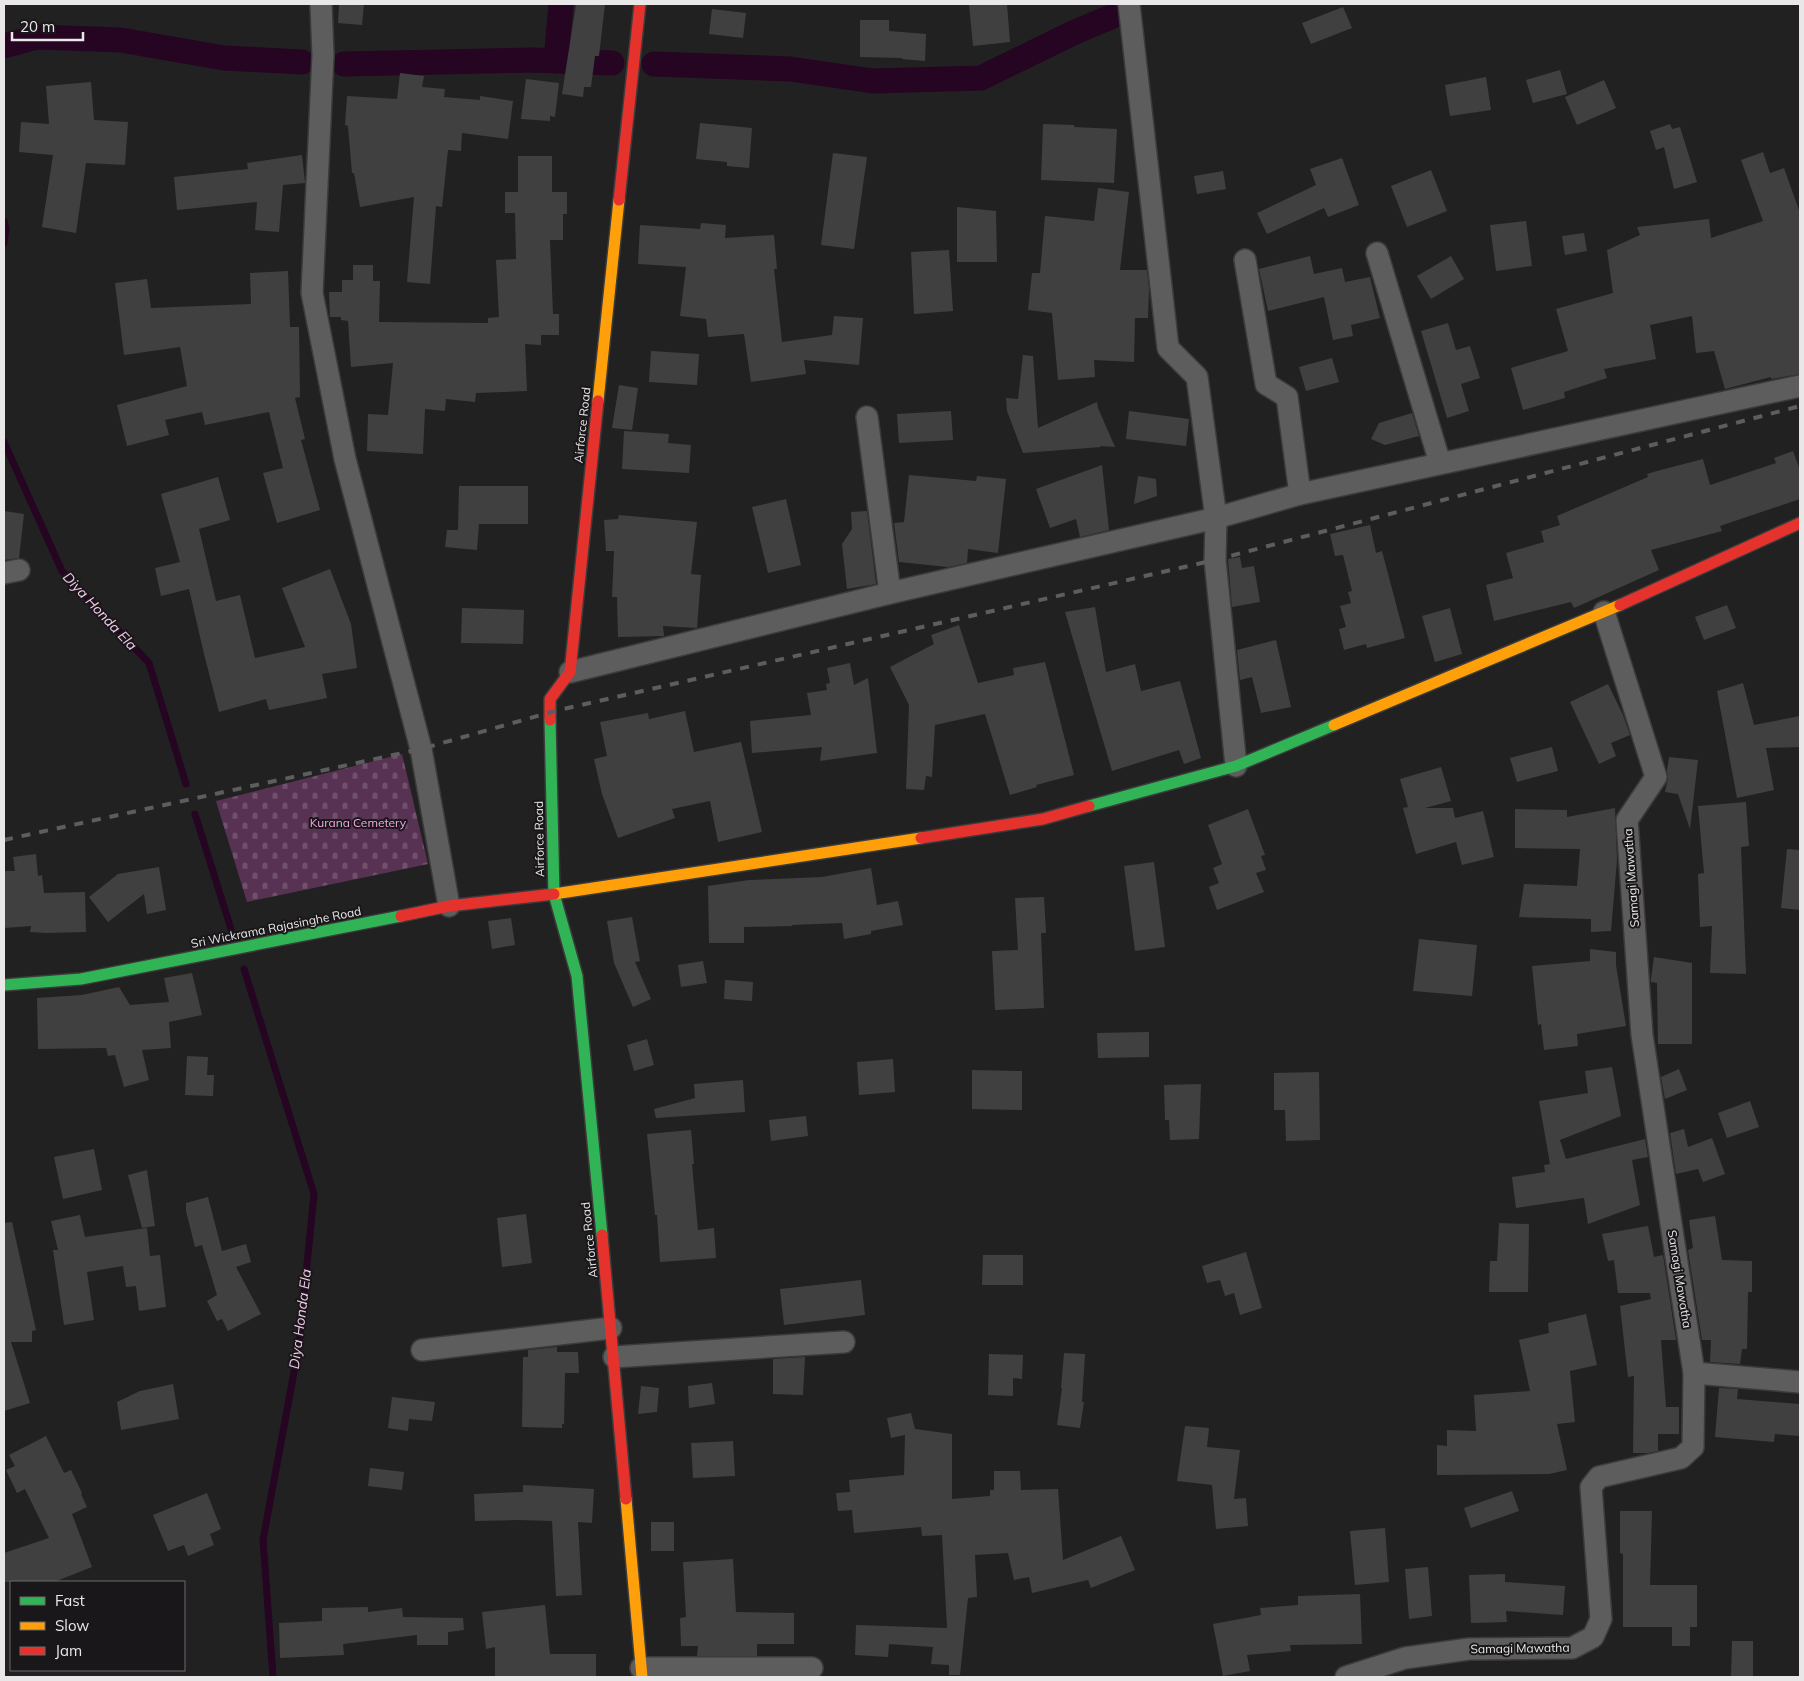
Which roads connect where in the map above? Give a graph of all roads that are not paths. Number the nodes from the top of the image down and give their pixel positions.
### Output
1 (321, 4) edge
2 (640, 4) edge
3 (1129, 4) edge
4 (1377, 253) dead end
5 (1245, 260) dead end
6 (1800, 386) edge
7 (867, 417) dead end
8 (1440, 463) junction
9 (1300, 494) junction
10 (1216, 518) junction
11 (1800, 523) edge
12 (890, 593) junction
13 (1604, 612) junction
14 (570, 672) junction
15 (1236, 766) junction
16 (554, 894) junction
17 (449, 906) junction
18 (4, 985) edge
19 (611, 1328) junction
20 (844, 1342) dead end
21 (422, 1350) dead end
22 (614, 1357) junction
23 (1694, 1373) junction
24 (1800, 1382) edge
25 (812, 1668) dead end
26 (641, 1672) edge
27 (1346, 1677) edge

1 - 17 street
2 - 14 street, Airforce Road
3 - 10 street
4 - 8 street
5 - 9 street
6 - 8 street
7 - 12 street
8 - 9 street
9 - 10 street
10 - 12 street
10 - 15 street
11 - 13 street, Sri Wickrama Rajasinghe Road
12 - 14 street
13 - 15 street, Sri Wickrama Rajasinghe Road
13 - 23 street, Samagi Mawatha
14 - 16 street, Airforce Road
15 - 16 street, Sri Wickrama Rajasinghe Road
16 - 17 street, Sri Wickrama Rajasinghe Road
16 - 19 street, Airforce Road
17 - 18 street, Sri Wickrama Rajasinghe Road
19 - 21 street
19 - 22 street, Airforce Road
20 - 22 street
22 - 26 street, Airforce Road
23 - 24 street
23 - 27 street, Samagi Mawatha
25 - 26 street

